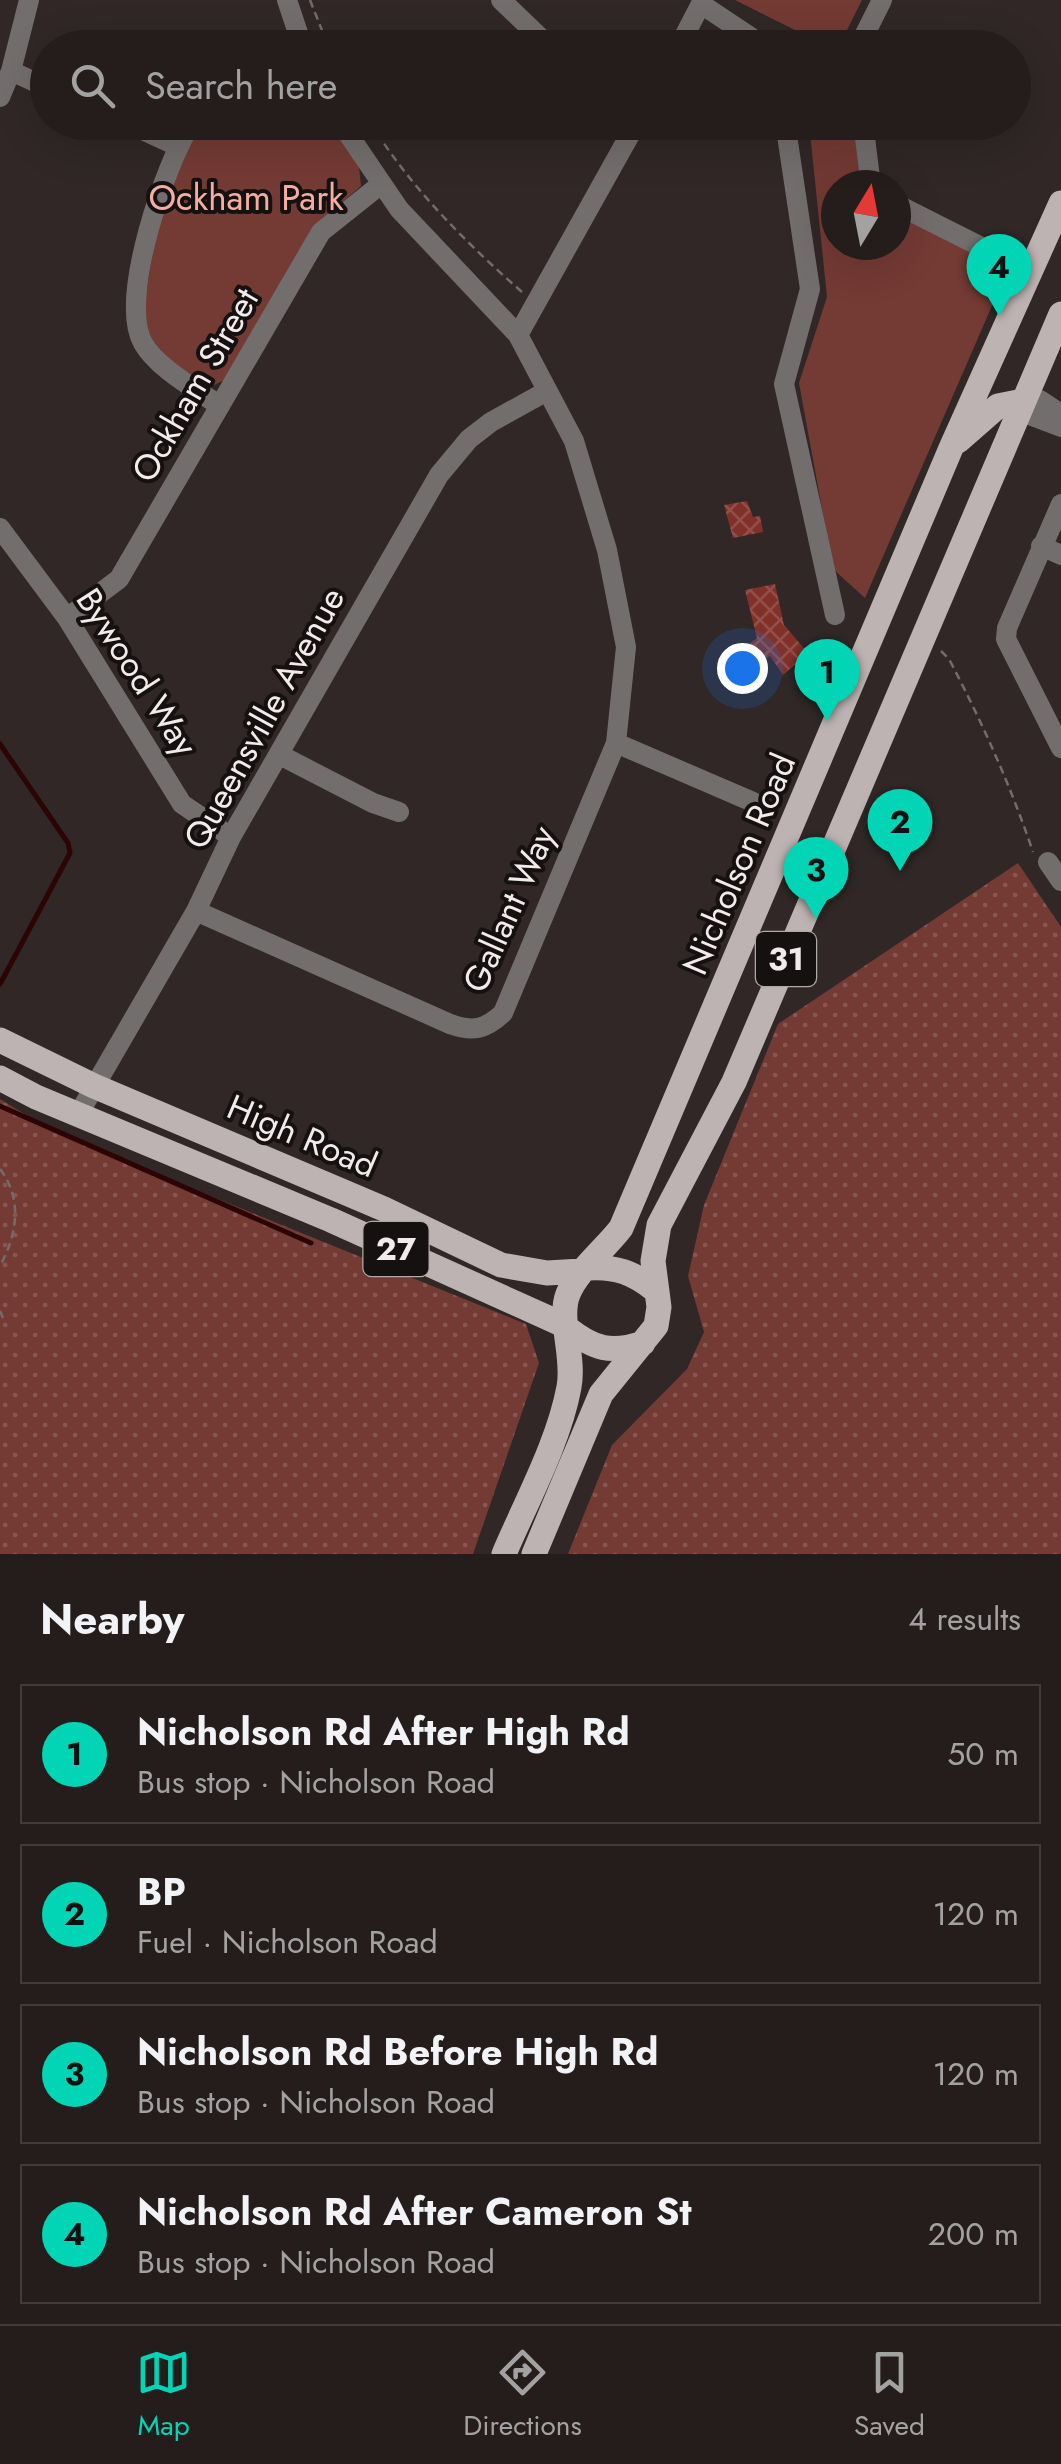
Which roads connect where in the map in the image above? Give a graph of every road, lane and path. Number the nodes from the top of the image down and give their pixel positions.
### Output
1 (30, 0) edge
2 (286, 0) edge
3 (310, 0) edge
4 (501, 0) edge
5 (882, 0) edge
6 (702, 2) edge
7 (297, 30) edge
8 (322, 30) edge
9 (532, 30) edge
10 (687, 30) edge
11 (742, 30) edge
12 (867, 30) edge
13 (11, 71) junction
14 (30, 80) edge
15 (0, 97) edge
16 (164, 140) edge
17 (181, 140) edge
18 (351, 140) edge
19 (381, 140) edge
20 (627, 140) edge
21 (788, 140) edge
22 (866, 140) edge
23 (177, 146) junction
24 (869, 170) edge
25 (380, 185) junction
26 (1061, 203) edge
27 (911, 212) edge
28 (1029, 272) junction
29 (536, 302) junction
30 (1061, 314) edge
31 (518, 335) junction
32 (996, 348) junction
33 (547, 392) junction
34 (1024, 401) junction
35 (220, 406) junction
36 (1061, 414) edge
37 (1061, 427) edge
38 (951, 448) junction
39 (1061, 504) edge
40 (0, 528) edge
41 (1051, 550) edge
42 (835, 616) dead end
43 (66, 618) junction
44 (921, 642) junction
45 (616, 743) junction
46 (1061, 748) edge
47 (280, 754) junction
48 (752, 802) dead end
49 (399, 812) dead end
50 (231, 838) junction
51 (1048, 862) joint
52 (1061, 881) edge
53 (196, 910) junction
54 (0, 1040) edge
55 (0, 1078) edge
56 (94, 1086) junction
57 (78, 1115) junction
58 (0, 1169) edge
59 (0, 1266) edge
60 (585, 1270) junction
61 (655, 1290) junction
62 (0, 1311) edge
63 (3, 1318) dead end
64 (567, 1327) junction
65 (644, 1343) junction
66 (504, 1554) edge
67 (534, 1554) edge

1 - 13 street
2 - 7 street
3 - 8 path
4 - 9 street
5 - 12 street
6 - 10 street
6 - 11 street
13 - 14 street
13 - 15 street
16 - 23 street
17 - 23 street
18 - 25 street
19 - 29 path
20 - 29 street
21 - 42 street
22 - 24 street
23 - 35 street
25 - 31 street
25 - 35 street, Ockham Street
26 - 28 main road, Nicholson Road / 31
27 - 28 street
28 - 32 main road, Nicholson Road / 31
29 - 31 street
30 - 34 main road, 31
31 - 33 street
32 - 34 main road
32 - 38 main road, Nicholson Road / 31
33 - 45 street
33 - 47 street, Queensville Avenue
34 - 36 street
34 - 37 street
34 - 38 main road
34 - 44 main road, 31
35 - 43 street, Ockham Street
38 - 60 main road, Nicholson Road / 31
39 - 41 street
40 - 43 street, Bywood Way
41 - 46 street
43 - 50 street, Bywood Way
44 - 51 path
44 - 61 main road, 31
45 - 48 street
45 - 53 street, Gallant Way
47 - 49 street
47 - 50 street, Queensville Avenue
50 - 53 street, Queensville Avenue
51 - 52 street
53 - 56 street, Queensville Avenue
54 - 56 main road, High Road / 27
55 - 57 main road, High Road / 27
56 - 57 street, Queensville Avenue
56 - 60 main road, High Road / 27
57 - 64 main road, High Road / 27
58 - 59 path
60 - 61 main road
60 - 64 main road, Nicholson Road / 31
61 - 65 main road, 31
62 - 63 path
64 - 65 main road
64 - 66 main road, Nicholson Road / 31
65 - 67 main road, 31

